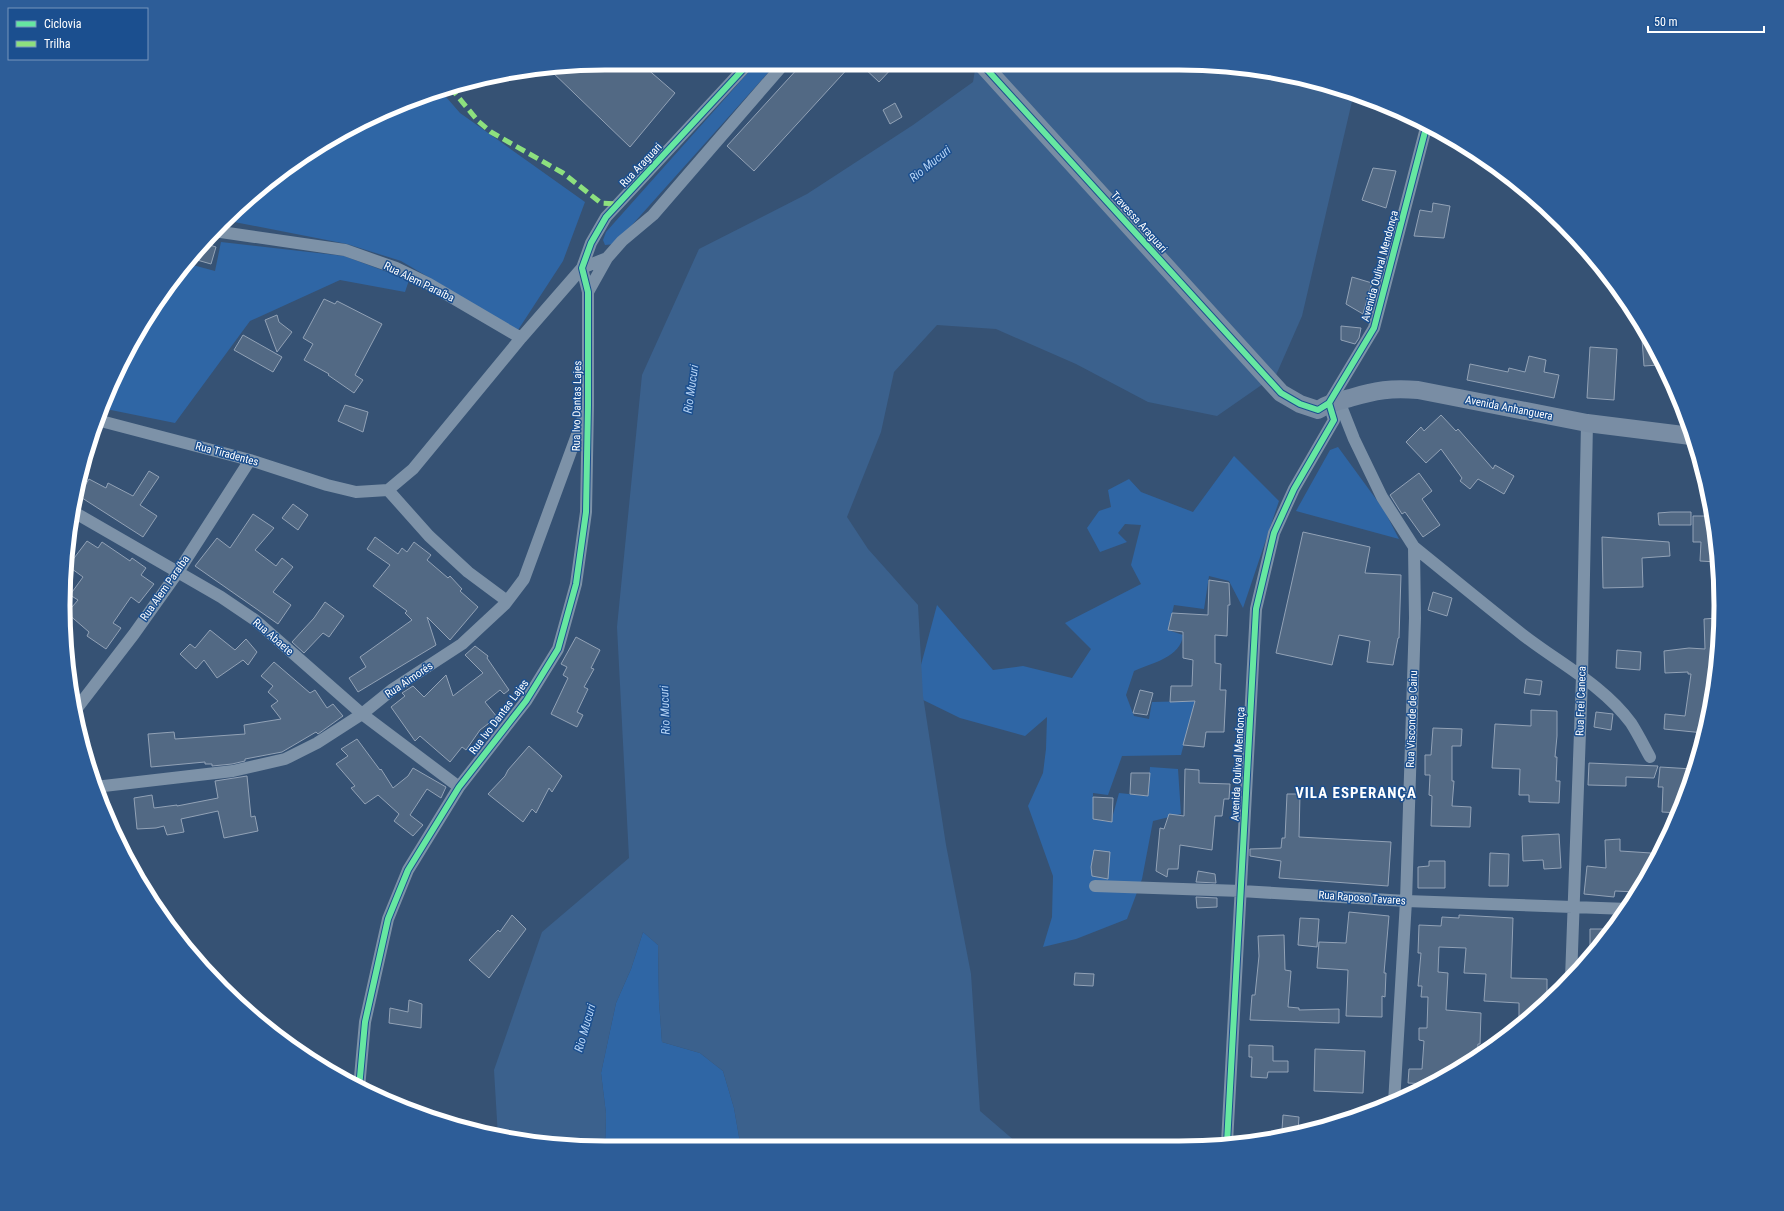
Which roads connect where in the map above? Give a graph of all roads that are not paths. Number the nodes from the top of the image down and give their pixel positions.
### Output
1 (742, 70) edge
2 (779, 70) edge
3 (987, 70) edge
4 (1425, 131) edge
5 (222, 232) edge
6 (607, 258) junction
7 (582, 268) junction
8 (588, 292) junction
9 (521, 338) junction
10 (1334, 402) junction
11 (588, 405) junction
12 (103, 421) edge
13 (1587, 423) junction
14 (1687, 435) edge
15 (250, 460) junction
16 (388, 490) junction
17 (78, 514) edge
18 (1414, 547) junction
19 (178, 572) junction
20 (507, 601) junction
21 (1582, 677) junction
22 (79, 705) edge
23 (362, 714) junction
24 (1650, 757) dead end
25 (101, 786) edge
26 (458, 787) junction
27 (1096, 886) dead end
28 (1241, 891) junction
29 (1406, 901) junction
30 (1574, 907) junction
31 (1620, 909) edge
32 (1571, 970) edge
33 (360, 1081) edge
34 (1394, 1095) edge
35 (1228, 1138) edge

1 - 7 street, Rua Araguari
2 - 6 street
3 - 10 street, Travessa Araguari
4 - 10 street, Avenida Oulival Mendonça
5 - 9 street, Rua Alem Paraíba
6 - 7 street
6 - 8 street
7 - 8 street
7 - 9 street
8 - 11 street, Rua Ivo Dantas Lajes
9 - 16 street
10 - 13 street, Avenida Anhanguera
10 - 18 street
10 - 28 street, Avenida Oulival Mendonça
11 - 20 street, Rua Aimorés
11 - 26 street, Rua Ivo Dantas Lajes
12 - 15 street, Rua Tiradentes
13 - 14 street, Avenida Anhanguera
13 - 21 street, Rua Frei Caneca
15 - 16 street, Rua Tiradentes
15 - 19 street, Rua Alem Paraíba
16 - 20 street
17 - 19 street, Rua Abaete
18 - 21 street
18 - 29 street, Rua Visconde de Cairu
19 - 22 street, Rua Alem Paraíba
19 - 23 street, Rua Abaete
20 - 23 street, Rua Aimorés
21 - 24 street
21 - 30 street, Rua Frei Caneca
23 - 25 street, Rua Aimorés
23 - 26 street, Rua Abaete
26 - 33 street, Rua Ivo Dantas Lajes
27 - 28 street, Rua Raposo Tavares
28 - 29 street, Rua Raposo Tavares
28 - 35 street, Avenida Oulival Mendonça
29 - 30 street, Rua Raposo Tavares
29 - 34 street, Rua Visconde de Cairu
30 - 31 street, Rua Raposo Tavares
30 - 32 street, Rua Frei Caneca

